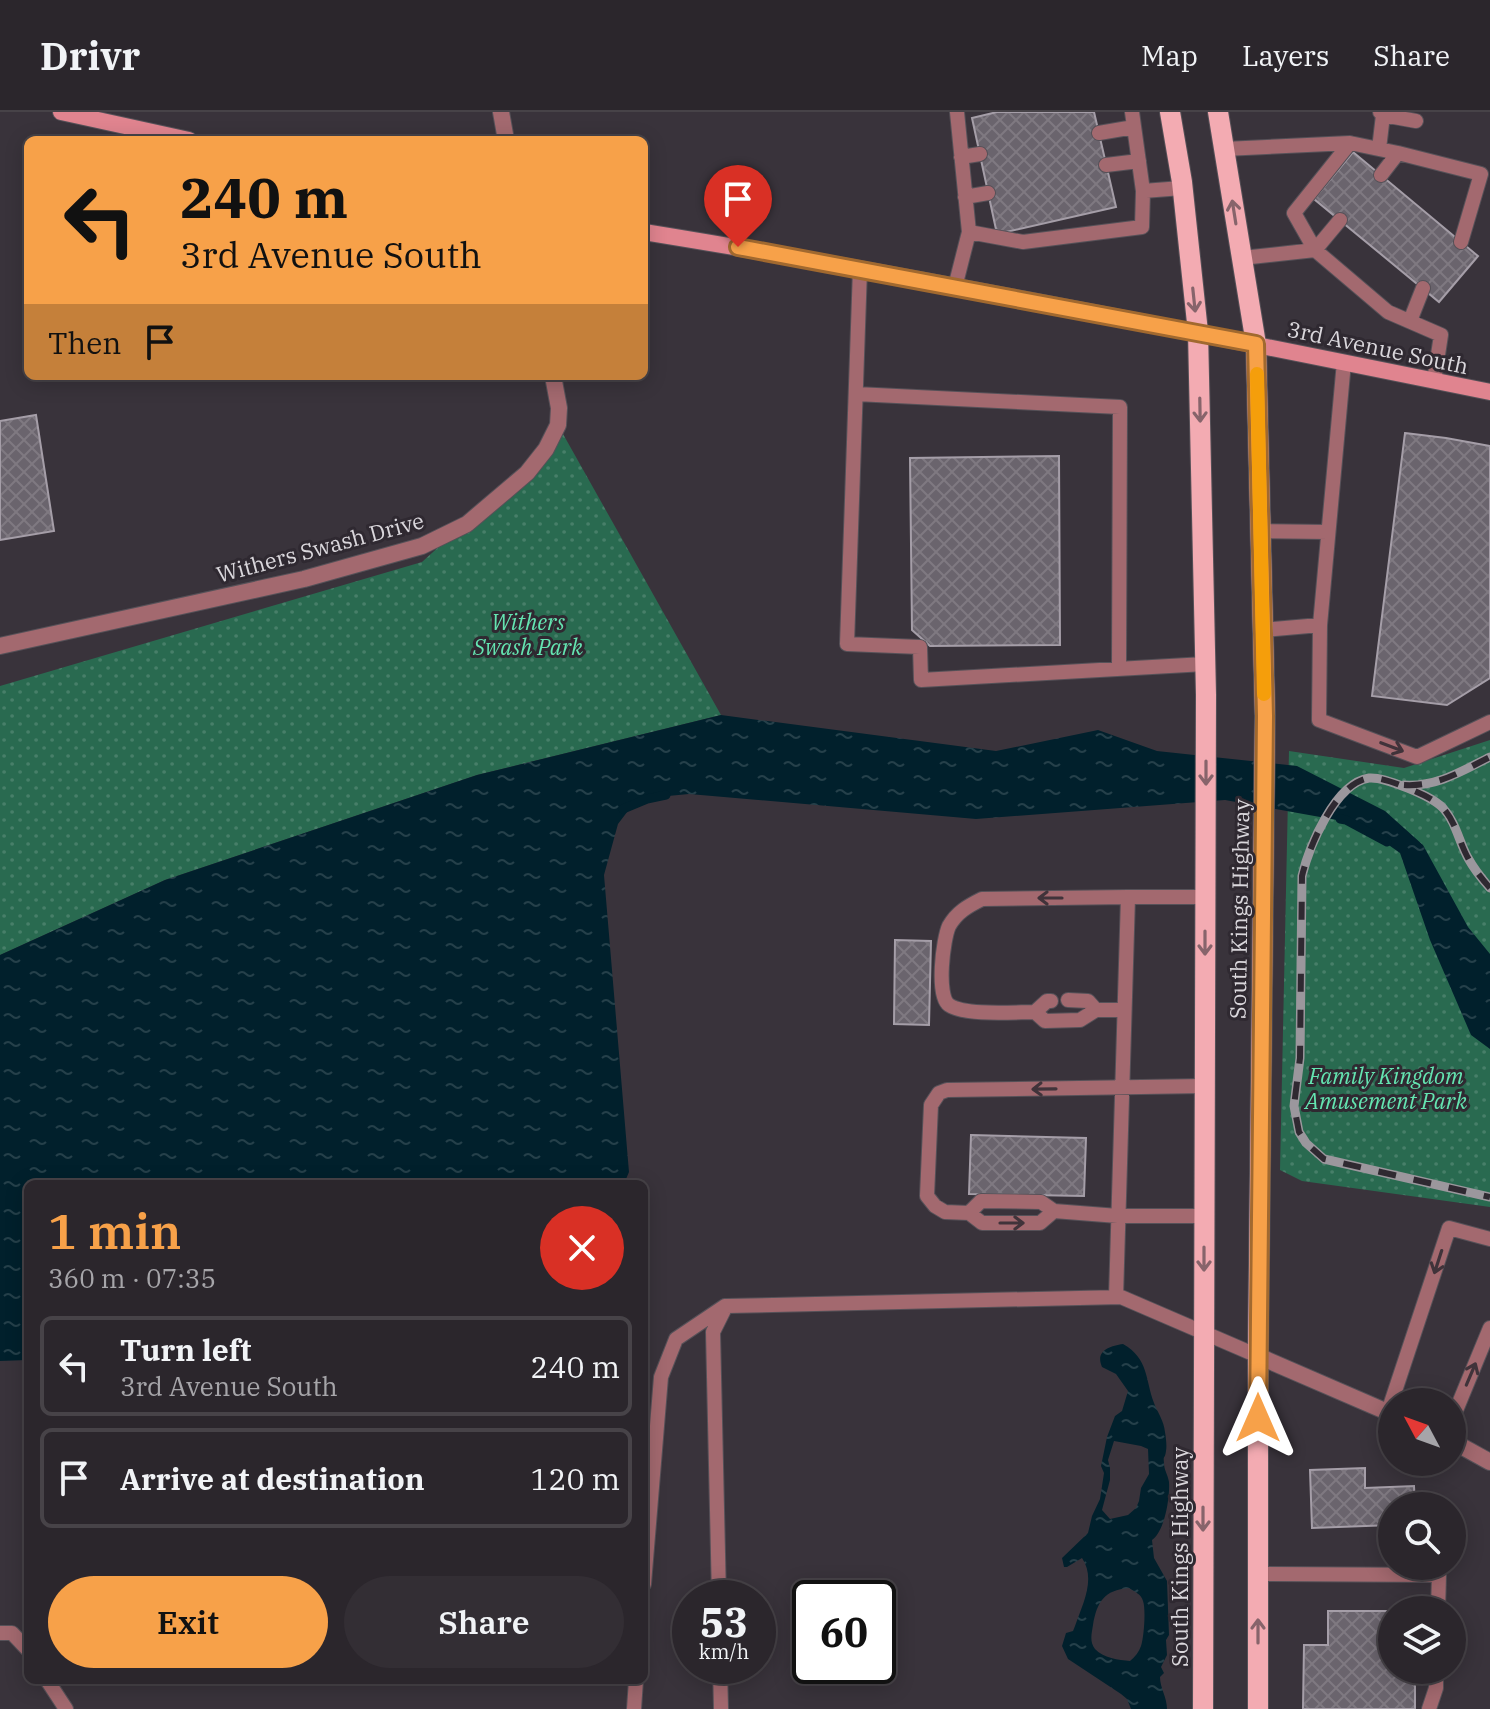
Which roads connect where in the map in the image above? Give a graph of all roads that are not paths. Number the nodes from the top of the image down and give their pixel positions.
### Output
1 (61, 112) edge
2 (501, 112) edge
3 (957, 112) edge
4 (1170, 112) edge
5 (1218, 112) edge
6 (1381, 114) edge
7 (1133, 119) edge
8 (1416, 121) dead end
9 (1099, 133) dead end
10 (171, 136) edge
11 (505, 136) edge
12 (1350, 143) junction
13 (1224, 149) junction
14 (1379, 149) junction
15 (1398, 153) junction
16 (980, 154) dead end
17 (961, 157) junction
18 (1139, 161) junction
19 (1106, 165) dead end
20 (1381, 175) dead end
21 (1182, 188) junction
22 (1143, 191) junction
23 (988, 193) dead end
24 (965, 197) junction
25 (1340, 220) dead end
26 (969, 232) junction
27 (648, 233) edge
28 (1461, 242) dead end
29 (1315, 250) junction
30 (1242, 258) junction
31 (860, 269) junction
32 (955, 287) junction
33 (1423, 288) dead end
34 (1410, 321) junction
35 (1198, 332) junction
36 (1256, 344) junction
37 (1344, 362) junction
38 (554, 380) edge
39 (1434, 381) junction
40 (1490, 392) edge
41 (856, 394) junction
42 (1261, 531) junction
43 (1328, 532) junction
44 (1320, 625) junction
45 (1263, 630) junction
46 (0, 646) edge
47 (1205, 664) junction
48 (1119, 669) junction
49 (1490, 722) edge
50 (1128, 897) junction
51 (1205, 897) junction
52 (1068, 1000) dead end
53 (1051, 1001) dead end
54 (1096, 1010) junction
55 (1124, 1010) junction
56 (1035, 1012) junction
57 (1204, 1086) junction
58 (1122, 1088) junction
59 (1054, 1211) junction
60 (969, 1213) junction
61 (1118, 1216) junction
62 (1204, 1216) junction
63 (1490, 1239) edge
64 (1116, 1297) junction
65 (726, 1306) junction
66 (1490, 1328) edge
67 (1204, 1333) junction
68 (1258, 1356) junction
69 (1398, 1388) edge
70 (1465, 1388) edge
71 (1378, 1408) edge
72 (1466, 1449) edge
73 (1490, 1462) edge
74 (648, 1535) edge
75 (1258, 1574) junction
76 (719, 1580) edge
77 (1438, 1596) edge
78 (0, 1633) edge
79 (24, 1646) edge
80 (50, 1684) edge
81 (636, 1684) edge
82 (720, 1684) edge
83 (1436, 1684) edge
84 (66, 1709) edge
85 (634, 1709) edge
86 (721, 1709) edge
87 (1203, 1709) edge
88 (1258, 1709) edge
89 (1429, 1709) edge

1 - 10 main road
2 - 11 street
3 - 17 lane
4 - 21 main road, South Kings Highway
5 - 13 main road, South Kings Highway
6 - 8 lane
6 - 14 lane
7 - 9 lane
7 - 18 lane
12 - 13 lane
12 - 14 lane
12 - 29 lane
30 -> 13 main road, South Kings Highway
14 - 15 lane
15 - 20 lane
15 - 28 lane
16 - 17 lane
17 - 24 lane
18 - 19 lane
18 - 22 lane
21 - 22 lane
21 -> 35 main road, South Kings Highway
22 - 26 lane
23 - 24 lane
24 - 26 lane
25 - 29 lane
26 - 32 lane
27 - 31 main road, 3rd Avenue South
29 - 30 lane
29 - 34 lane
30 - 36 main road, South Kings Highway
31 - 32 main road, 3rd Avenue South
31 - 41 lane
32 - 35 main road, 3rd Avenue South
33 - 34 lane
34 - 39 lane
35 - 36 main road, 3rd Avenue South
35 -> 47 main road, South Kings Highway
36 - 37 main road, 3rd Avenue South
36 - 42 main road, South Kings Highway
37 - 39 main road, 3rd Avenue South
37 - 43 lane
38 - 46 street, Withers Swash Drive
39 - 40 main road, 3rd Avenue South
41 - 48 lane
41 - 48 lane
42 - 43 lane
42 - 45 main road, South Kings Highway
43 - 44 lane
44 - 45 lane
44 -> 49 lane
45 - 68 main road, South Kings Highway
47 - 48 lane
47 -> 51 main road, South Kings Highway
50 - 51 lane
50 - 55 lane
50 -> 56 lane
51 -> 57 main road, South Kings Highway
52 - 54 lane
53 - 56 lane
54 - 55 lane
54 - 56 lane
55 - 58 lane
57 - 58 lane
57 - 62 main road, South Kings Highway
58 -> 60 lane
58 - 61 lane
60 -> 59 lane
59 - 60 lane
59 - 61 lane
61 - 62 lane
61 - 64 lane
62 -> 67 main road, South Kings Highway
63 -> 69 lane
64 - 65 lane
64 - 67 lane
65 - 74 lane
65 - 76 lane
70 -> 66 lane
67 - 68 lane
67 -> 87 main road, South Kings Highway
68 - 71 street
68 - 75 main road, South Kings Highway
72 - 73 street
75 - 77 lane
88 -> 75 main road, South Kings Highway
78 - 79 lane
80 - 84 lane
81 - 85 lane
82 - 86 lane
83 - 89 lane

